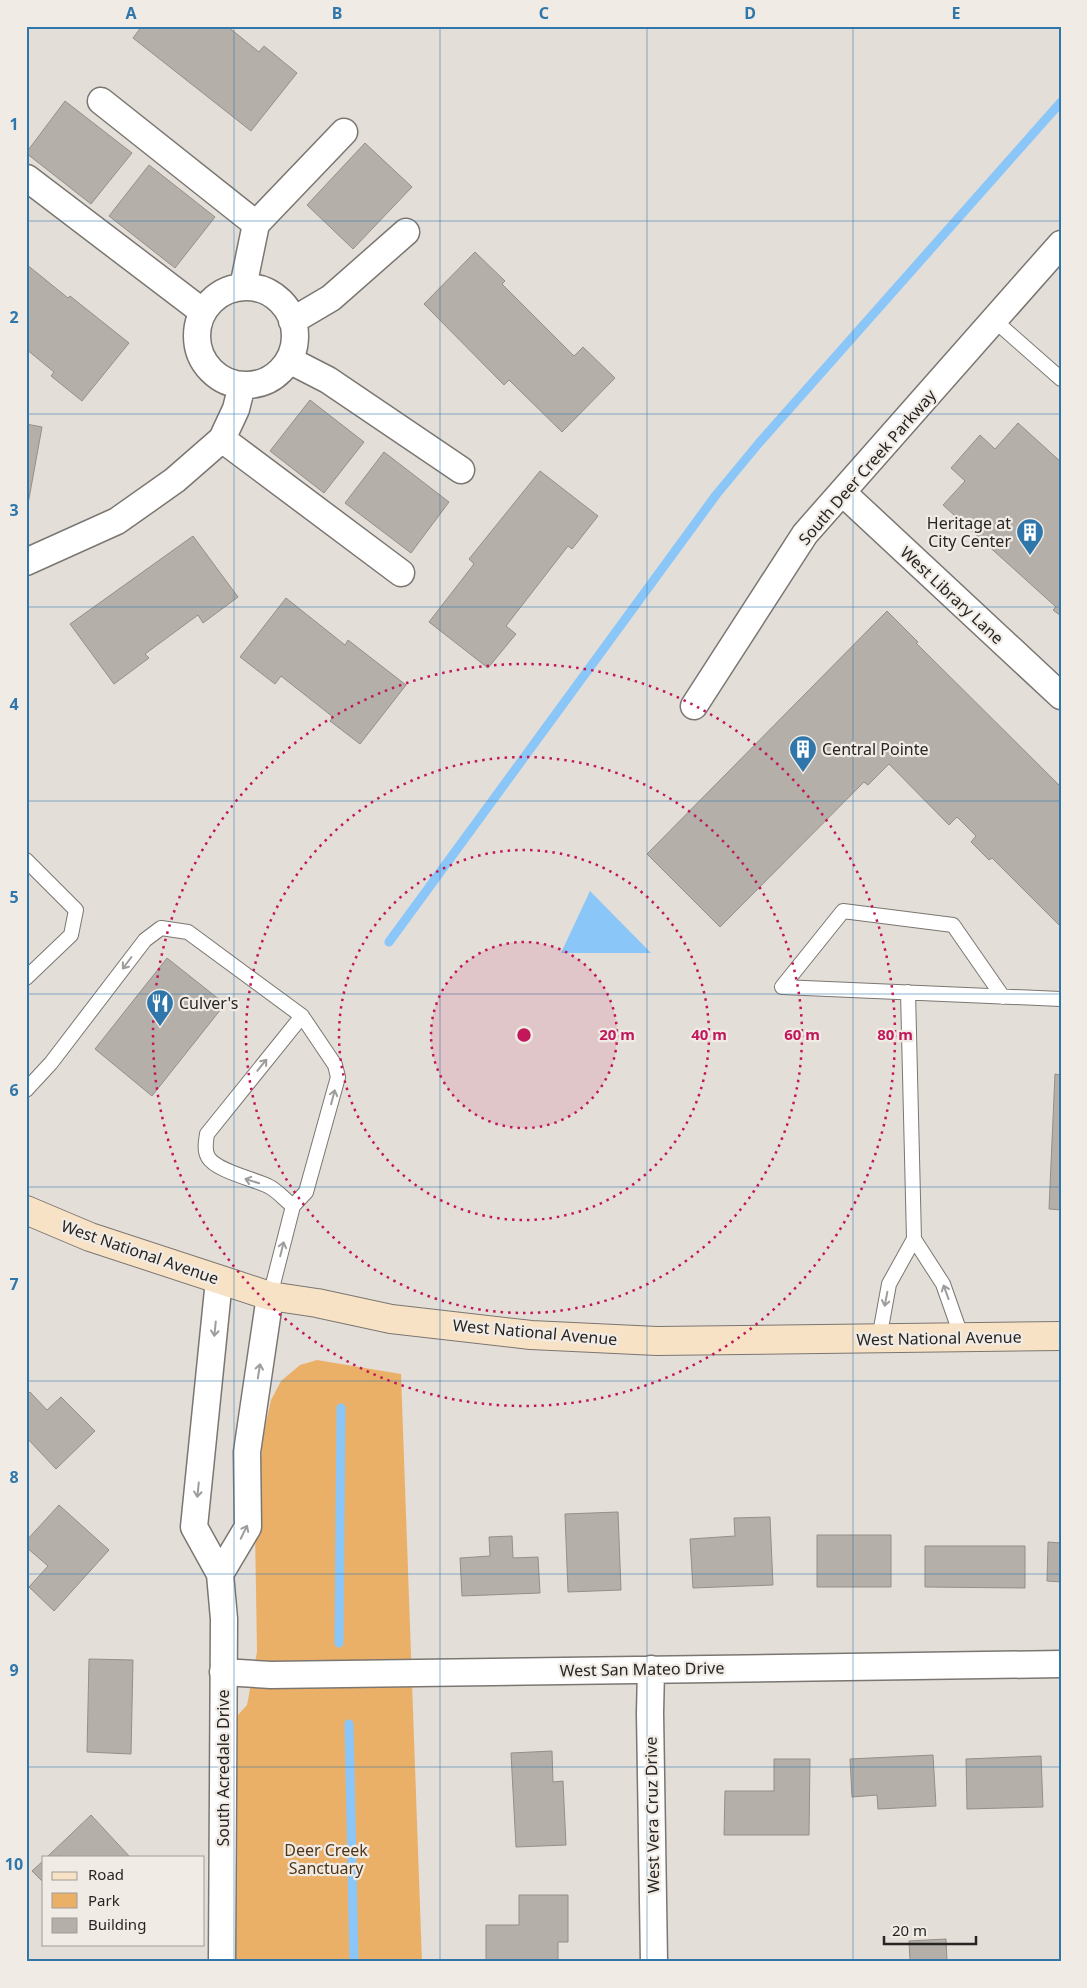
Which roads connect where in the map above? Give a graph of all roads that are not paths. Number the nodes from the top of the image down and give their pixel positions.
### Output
1 (101, 101) dead end
2 (344, 132) dead end
3 (27, 178) edge
4 (256, 224) junction
5 (406, 232) dead end
6 (1061, 244) edge
7 (243, 287) junction
8 (203, 312) junction
9 (994, 320) junction
10 (292, 321) junction
11 (289, 360) junction
12 (1061, 379) edge
13 (242, 385) junction
14 (222, 439) junction
15 (462, 470) dead end
16 (843, 493) junction
17 (26, 562) edge
18 (401, 573) dead end
19 (1061, 696) edge
20 (694, 706) dead end
21 (26, 860) edge
22 (26, 978) edge
23 (908, 992) junction
24 (1003, 997) junction
25 (1061, 999) edge
26 (302, 1016) junction
27 (26, 1090) edge
28 (292, 1206) junction
29 (26, 1210) edge
30 (914, 1239) junction
31 (220, 1280) junction
32 (270, 1296) junction
33 (1061, 1336) edge
34 (962, 1338) junction
35 (879, 1339) junction
36 (220, 1574) junction
37 (1061, 1664) edge
38 (651, 1669) junction
39 (223, 1672) junction
40 (222, 1962) edge
41 (654, 1962) edge

1 - 4 street
2 - 4 street
3 - 8 street
4 - 7 street
5 - 10 street
6 - 9 street, South Deer Creek Parkway
7 - 8 street
7 - 10 street
8 - 13 street
9 - 12 lane
9 - 16 street, South Deer Creek Parkway
10 - 11 street
11 - 13 street
11 - 15 street
13 - 14 street
14 - 17 street
14 - 18 street
16 - 19 street, West Library Lane
16 - 20 street, South Deer Creek Parkway
21 - 22 lane
23 - 24 lane
23 - 24 lane
23 - 30 lane
24 - 25 lane
26 -> 27 lane
28 -> 26 lane
28 -> 26 lane
32 -> 28 lane
29 - 31 main road, West National Avenue
34 -> 30 lane
30 -> 35 lane
31 - 32 main road, West National Avenue
31 -> 36 street, South Acredale Drive
32 - 35 main road, West National Avenue
36 -> 32 street
33 - 34 main road, West National Avenue
34 - 35 main road, West National Avenue
36 - 39 street, South Acredale Drive
37 - 38 street, West San Mateo Drive
38 - 39 street, West San Mateo Drive
38 - 41 street, West Vera Cruz Drive
39 - 40 street, South Acredale Drive

